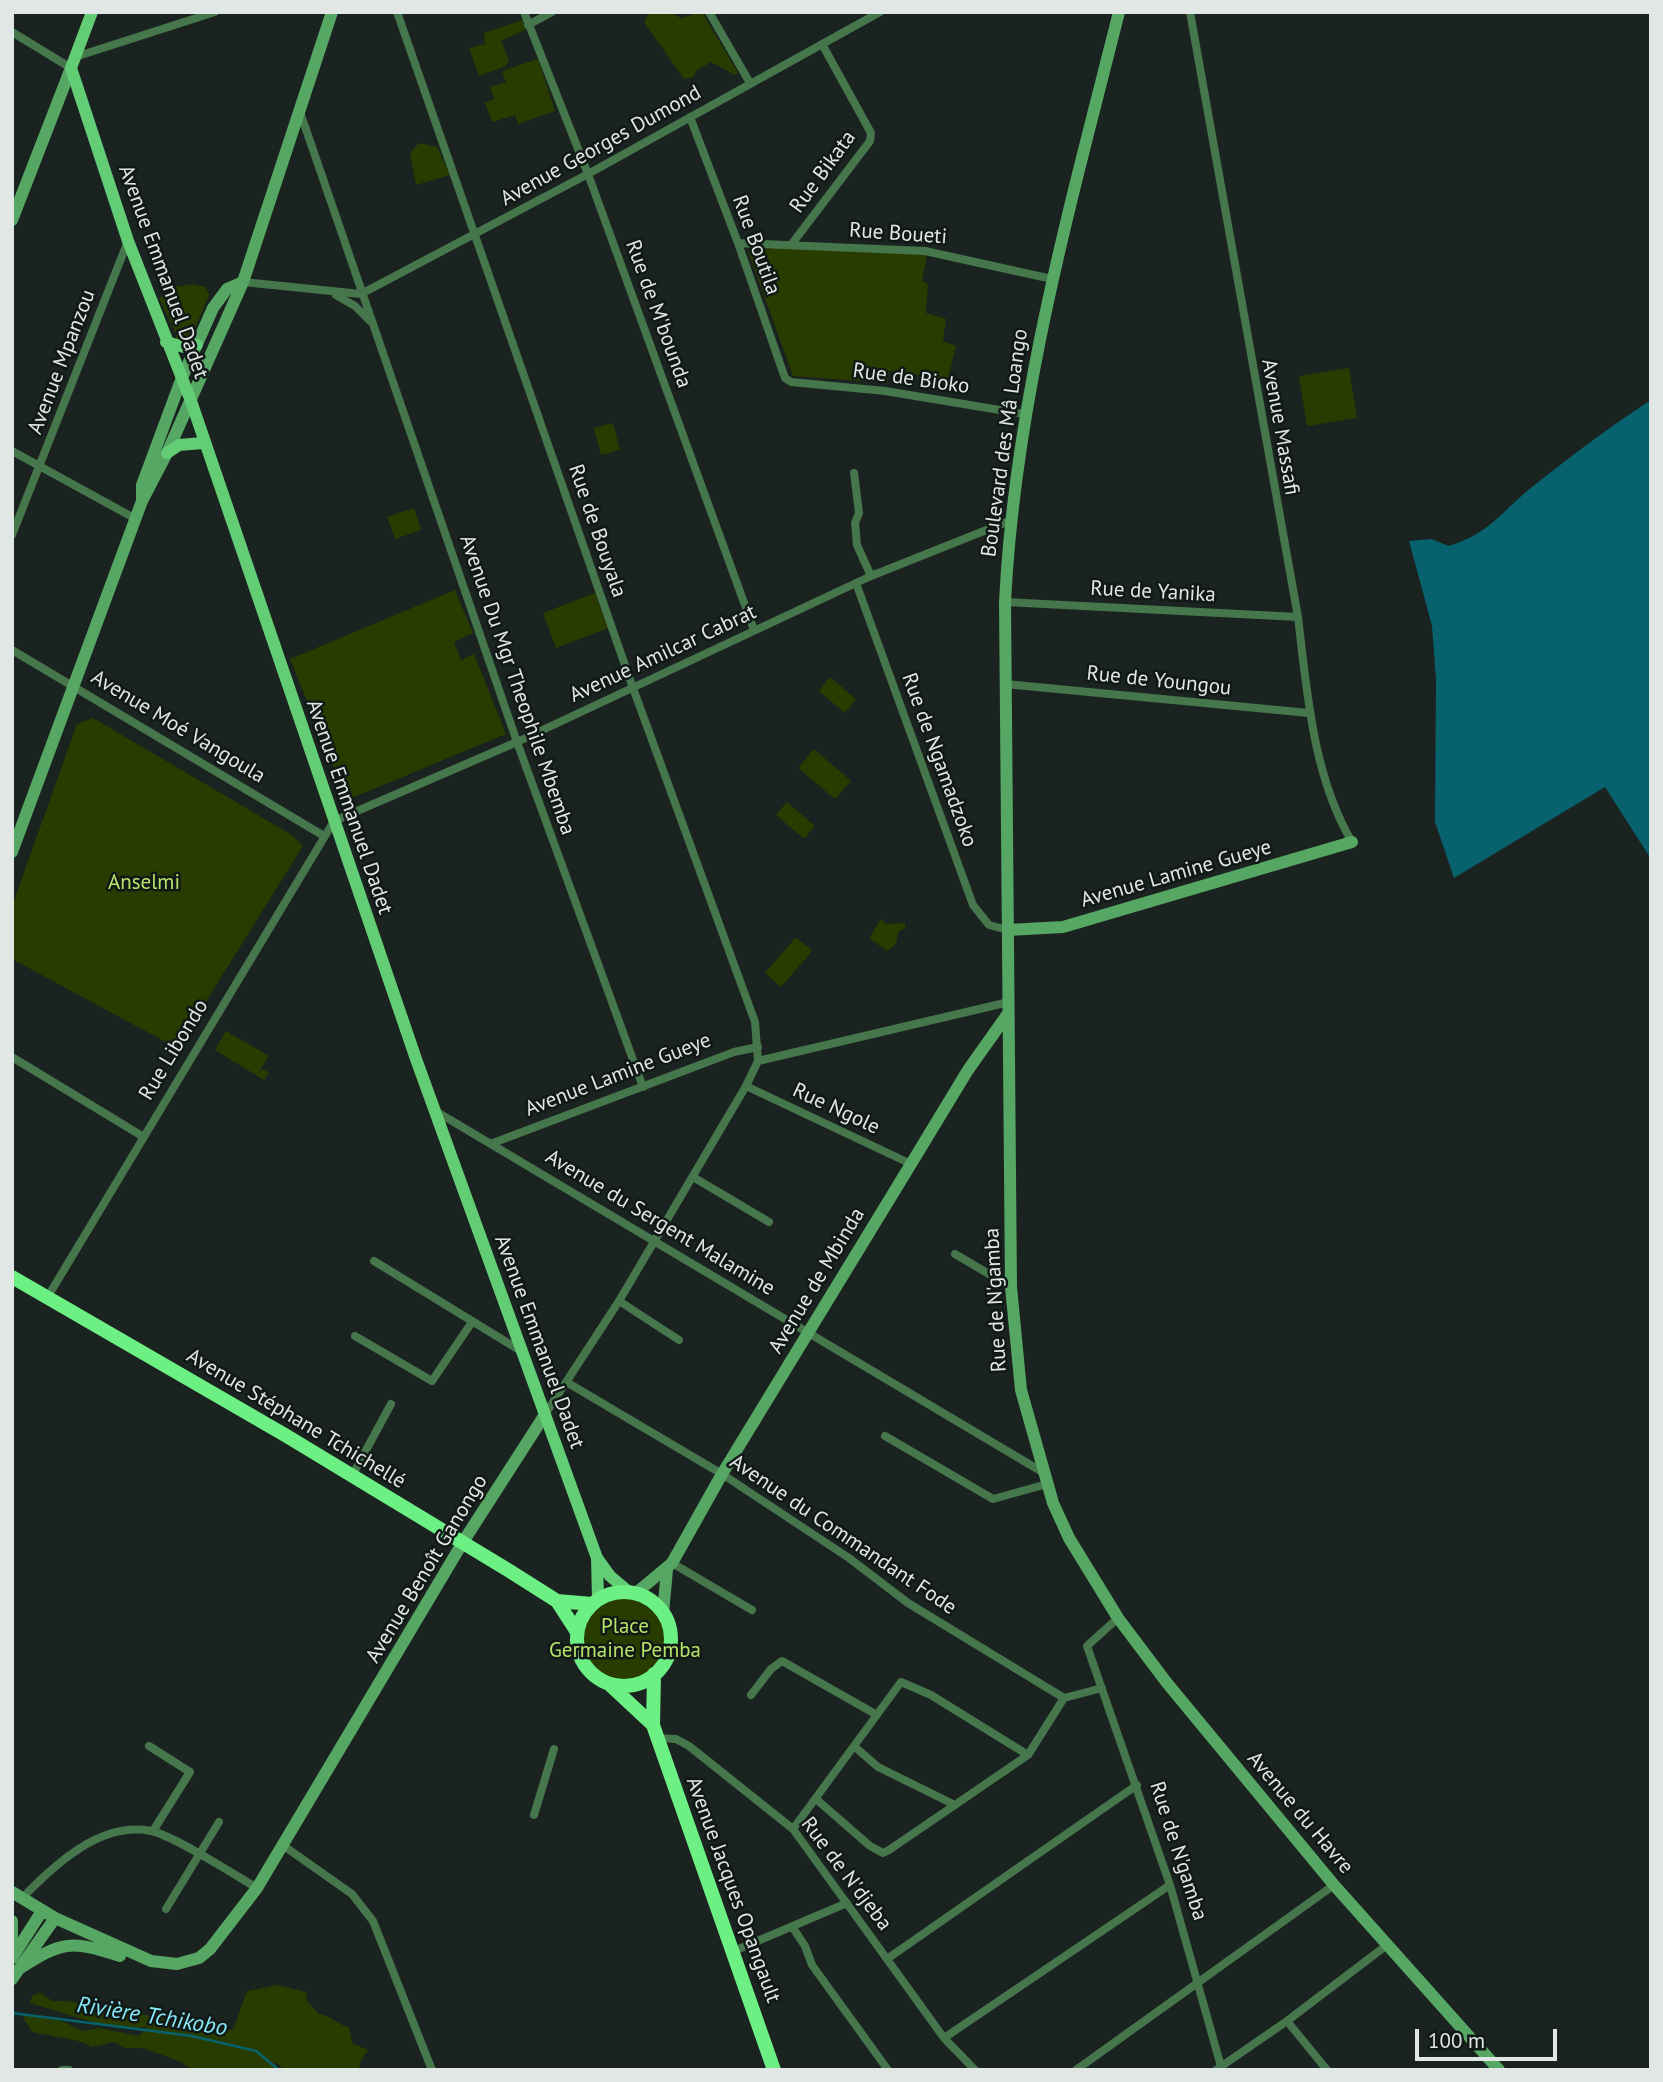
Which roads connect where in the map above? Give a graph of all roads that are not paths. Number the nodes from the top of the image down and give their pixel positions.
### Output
1 (92, 12) edge
2 (215, 12) edge
3 (332, 12) edge
4 (397, 12) edge
5 (524, 12) edge
6 (552, 12) edge
7 (709, 12) edge
8 (880, 12) edge
9 (1119, 12) edge
10 (1190, 12) edge
11 (528, 25) junction
12 (12, 32) edge
13 (821, 44) junction
14 (73, 62) junction
15 (750, 83) junction
16 (299, 109) junction
17 (690, 117) junction
18 (588, 174) junction
19 (12, 220) edge
20 (475, 234) junction
21 (128, 241) junction
22 (738, 243) junction
23 (791, 245) junction
24 (1052, 279) junction
25 (243, 282) junction
26 (333, 293) junction
27 (362, 294) junction
28 (371, 322) junction
29 (166, 342) junction
30 (197, 345) junction
31 (181, 380) junction
32 (791, 382) joint
33 (191, 401) junction
34 (1024, 414) junction
35 (203, 443) junction
36 (12, 451) edge
37 (167, 453) junction
38 (40, 466) junction
39 (854, 473) dead end
40 (142, 501) junction
41 (136, 519) junction
42 (1009, 521) junction
43 (12, 535) edge
44 (871, 576) junction
45 (856, 583) junction
46 (1005, 602) junction
47 (1298, 617) junction
48 (754, 630) junction
49 (12, 650) edge
50 (1005, 684) junction
51 (75, 685) junction
52 (633, 688) junction
53 (1310, 713) junction
54 (517, 742) junction
55 (334, 821) junction
56 (324, 836) junction
57 (1352, 842) joint
58 (12, 852) edge
59 (1008, 930) junction
60 (1008, 1009) junction
61 (758, 1047) junction
62 (12, 1057) edge
63 (758, 1061) junction
64 (746, 1086) junction
65 (643, 1087) junction
66 (438, 1112) junction
67 (142, 1136) junction
68 (493, 1143) junction
69 (911, 1164) junction
70 (693, 1177) junction
71 (769, 1222) dead end
72 (656, 1240) junction
73 (955, 1254) dead end
74 (374, 1261) dead end
75 (12, 1277) edge
76 (1011, 1287) junction
77 (47, 1298) junction
78 (619, 1301) junction
79 (472, 1322) junction
80 (808, 1333) junction
81 (355, 1336) dead end
82 (679, 1340) dead end
83 (520, 1351) junction
84 (568, 1382) junction
85 (391, 1405) dead end
86 (544, 1416) junction
87 (885, 1436) dead end
88 (722, 1474) junction
89 (352, 1476) junction
90 (1046, 1478) junction
91 (463, 1542) junction
92 (597, 1558) junction
93 (670, 1567) junction
94 (1088, 1569) joint
95 (633, 1593) junction
96 (557, 1601) junction
97 (595, 1602) junction
98 (752, 1610) dead end
99 (663, 1613) junction
100 (1118, 1618) junction
101 (577, 1632) junction
102 (654, 1674) junction
103 (607, 1683) junction
104 (1102, 1688) junction
105 (751, 1695) dead end
106 (1064, 1698) junction
107 (877, 1715) junction
108 (655, 1732) junction
109 (149, 1746) dead end
110 (855, 1747) junction
111 (554, 1749) dead end
112 (1028, 1755) junction
113 (1138, 1785) junction
114 (816, 1799) junction
115 (956, 1805) junction
116 (534, 1815) dead end
117 (219, 1822) dead end
118 (793, 1829) junction
119 (153, 1831) junction
120 (281, 1844) junction
121 (198, 1855) junction
122 (1170, 1885) junction
123 (1334, 1885) junction
124 (257, 1888) junction
125 (17, 1895) edge
126 (847, 1903) junction
127 (166, 1909) dead end
128 (42, 1912) junction
129 (55, 1919) junction
130 (12, 1921) edge
131 (793, 1928) junction
132 (12, 1941) edge
133 (1387, 1945) junction
134 (734, 1951) junction
135 (887, 1959) junction
136 (177, 1964) junction
137 (14, 1968) edge
138 (1199, 1981) junction
139 (1287, 2021) junction
140 (944, 2038) junction
141 (1220, 2069) edge
142 (1496, 2069) edge
143 (62, 2070) edge
144 (69, 2070) edge
145 (432, 2070) edge
146 (774, 2070) edge
147 (888, 2070) edge
148 (975, 2070) edge
149 (1076, 2070) edge
150 (1327, 2070) edge

1 - 14 main road
2 - 14 street
3 - 16 street
4 - 20 street, Rue de Bouyala
5 - 11 street, Rue de M'bounda
6 - 11 street
7 - 15 street
8 - 13 street, Avenue Georges Dumond
9 - 24 street, Boulevard des Mâ Loango
10 - 47 street, Avenue Massafi
11 - 18 street, Rue de M'bounda
12 - 14 street
13 - 15 street, Avenue Georges Dumond
13 - 23 street, Rue Bikata
14 - 19 street
14 - 21 main road, Avenue Emmanuel Dadet
15 - 17 street, Avenue Georges Dumond
16 - 25 street
16 - 27 street, Avenue Du Mgr Theophile Mbemba
17 - 18 street, Avenue Georges Dumond
17 - 22 street, Rue Boutila
18 - 20 street, Avenue Georges Dumond
18 - 48 street, Rue de M'bounda
20 - 27 street, Avenue Georges Dumond
20 - 52 street, Rue de Bouyala
21 - 29 main road, Avenue Emmanuel Dadet
21 - 38 street, Avenue Mpanzou
22 - 23 street, Rue Boueti
22 - 32 street, Rue Boutila
23 - 24 street, Rue Boueti
24 - 34 street, Boulevard des Mâ Loango
25 - 26 street, Avenue Georges Dumond
25 - 30 street
25 - 33 street
26 - 27 street, Avenue Georges Dumond
26 - 28 street, Avenue Georges Dumond
27 - 28 street, Avenue Du Mgr Theophile Mbemba
28 - 54 street, Avenue Du Mgr Theophile Mbemba
29 - 30 main road
29 - 31 main road, Avenue Emmanuel Dadet
30 - 31 street
31 - 33 main road, Avenue Emmanuel Dadet
31 - 40 street
32 - 34 street, Rue de Bioko
33 - 35 main road, Avenue Emmanuel Dadet
33 - 37 street
34 - 42 street, Boulevard des Mâ Loango
35 - 37 main road
35 - 55 main road, Avenue Emmanuel Dadet
36 - 38 street
37 - 40 street
38 - 41 street
38 - 43 street, Avenue Mpanzou
39 - 44 street
40 - 41 street
41 - 51 street
42 - 44 street, Avenue Amilcar Cabrat
42 - 46 street, Boulevard des Mâ Loango
44 - 45 street, Avenue Amilcar Cabrat
45 - 48 street, Avenue Amilcar Cabrat
45 - 59 street, Rue de Ngamadzoko
46 - 47 street, Rue de Yanika
46 - 50 street, Boulevard des Mâ Loango
47 - 53 street, Avenue Massafi
48 - 52 street, Avenue Amilcar Cabrat
49 - 51 street, Avenue Moé Vangoula
50 - 53 street, Rue de Youngou
50 - 59 street, Boulevard des Mâ Loango
51 - 56 street, Avenue Moé Vangoula
51 - 58 street
52 - 54 street, Avenue Amilcar Cabrat
52 - 61 street, Rue de Bouyala
53 - 57 street, Avenue Massafi
54 - 55 street, Avenue Amilcar Cabrat
54 - 65 street, Avenue Du Mgr Theophile Mbemba
55 - 56 street, Rue Libondo
55 - 66 main road, Avenue Emmanuel Dadet
56 - 67 street, Rue Libondo
57 - 59 street, Avenue Lamine Gueye
59 - 60 street, Boulevard des Mâ Loango
60 - 63 street
60 - 69 street, Avenue de Mbinda
60 - 76 street, Rue de N'gamba
61 - 63 street, Rue de Bouyala
61 - 65 street, Avenue Lamine Gueye
62 - 67 street
63 - 64 street, Avenue Benoît Ganongo
64 - 69 street, Rue Ngole
64 - 70 street, Avenue Benoît Ganongo
65 - 68 street, Avenue Lamine Gueye
66 - 68 street, Avenue du Sergent Malamine
66 - 83 main road, Avenue Emmanuel Dadet
67 - 77 street, Rue Libondo
68 - 72 street, Avenue du Sergent Malamine
69 - 80 street, Avenue de Mbinda
70 - 71 street
70 - 72 street, Avenue Benoît Ganongo
72 - 78 street, Avenue Benoît Ganongo
72 - 80 street, Avenue du Sergent Malamine
73 - 76 street
74 - 79 street
75 - 77 highway, Avenue Stéphane Tchichellé
76 - 90 street, Rue de N'gamba
77 - 89 highway, Avenue Stéphane Tchichellé
78 - 82 street
78 - 84 street, Avenue Benoît Ganongo
79 - 81 street
79 - 83 street
80 - 88 street, Avenue de Mbinda
80 - 90 street, Avenue du Sergent Malamine
83 - 86 main road, Avenue Emmanuel Dadet
84 - 86 street, Avenue Benoît Ganongo
84 - 88 street, Avenue du Commandant Fode
85 - 89 street
86 - 91 street, Avenue Benoît Ganongo
86 - 92 main road, Avenue Emmanuel Dadet
87 - 90 street
88 - 93 street, Avenue de Mbinda
88 - 106 street, Avenue du Commandant Fode
89 - 91 highway, Avenue Stéphane Tchichellé
90 - 94 street, Rue de N'gamba
91 - 96 highway, Avenue Stéphane Tchichellé
91 - 120 street, Avenue Benoît Ganongo
92 - 95 main road, Avenue Emmanuel Dadet
92 - 97 main road, Avenue Emmanuel Dadet
93 - 95 street, Avenue de Mbinda
93 - 98 street
93 - 99 street, Avenue de Mbinda
94 - 100 street, Avenue du Havre
95 - 97 highway
95 - 99 highway
96 - 97 highway, Avenue Stéphane Tchichellé
96 - 101 highway, Avenue Stéphane Tchichellé
97 - 101 highway
99 - 102 highway
100 - 104 street, Rue de N'gamba
100 - 123 street, Avenue du Havre
101 - 103 highway
102 - 103 highway
102 - 108 highway
103 - 108 highway
104 - 106 street
104 - 113 street, Rue de N'gamba
105 - 107 street
106 - 112 street
107 - 110 street
107 - 112 street
108 - 118 street, Rue de N'djeba
108 - 134 highway, Avenue Jacques Opangault
109 - 119 street
110 - 114 street
110 - 115 street
111 - 116 street
112 - 115 street
113 - 122 street, Rue de N'gamba
113 - 135 street
114 - 115 street
114 - 118 street
117 - 121 street
118 - 126 street, Rue de N'djeba
119 - 121 street
119 - 125 street
120 - 124 street, Avenue Benoît Ganongo
120 - 145 street
121 - 124 street
121 - 127 street
122 - 138 street, Rue de N'gamba
122 - 140 street
123 - 133 street, Avenue du Havre
123 - 138 street
124 - 136 street, Avenue Benoît Ganongo
125 - 128 street
126 - 131 street
126 - 135 street, Rue de N'djeba
128 - 129 street
128 - 137 street
129 - 136 street
129 - 137 street
130 - 132 street
131 - 134 street
131 - 147 street
133 - 139 street
133 - 142 street, Avenue du Havre
134 - 146 highway, Avenue Jacques Opangault
135 - 140 street, Rue de N'djeba
136 - 137 street
138 - 141 street, Rue de N'gamba
138 - 149 street
139 - 141 street
139 - 150 street
140 - 148 street, Rue de N'djeba
143 - 144 street

